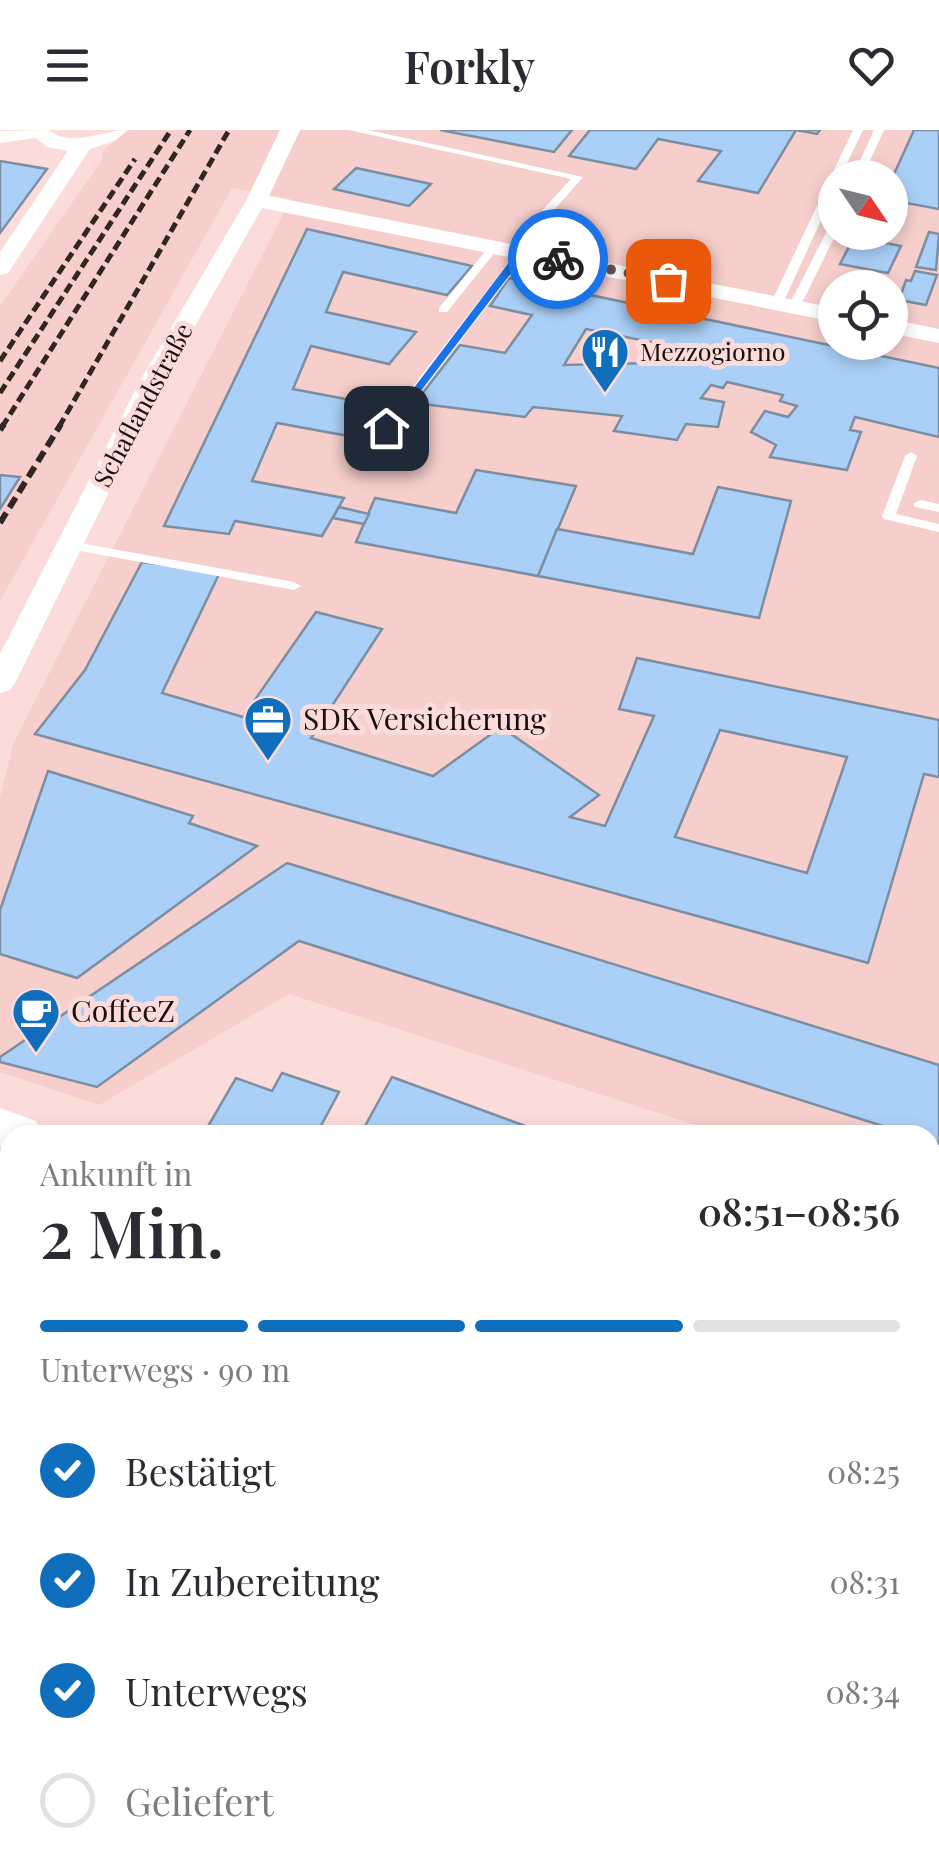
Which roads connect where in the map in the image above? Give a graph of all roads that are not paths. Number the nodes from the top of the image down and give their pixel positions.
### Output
1 (116, 130) edge
2 (290, 130) edge
3 (353, 130) edge
4 (858, 130) edge
5 (879, 130) edge
6 (39, 131) edge
7 (0, 137) edge
8 (83, 144) junction
9 (844, 160) edge
10 (865, 160) edge
11 (256, 200) junction
12 (818, 221) edge
13 (511, 249) junction
14 (820, 250) edge
15 (0, 268) edge
16 (785, 305) junction
17 (443, 310) dead end
18 (818, 312) edge
19 (908, 330) edge
20 (939, 336) edge
21 (386, 428) dead end
22 (911, 456) dead end
23 (920, 504) dead end
24 (939, 508) edge
25 (939, 528) edge
26 (69, 545) junction
27 (294, 586) dead end
28 (0, 683) edge

1 - 8 street
2 - 11 street, Schaflandstraße
3 - 13 lane
4 - 9 lane
5 - 10 lane
6 - 7 street
6 - 8 street
8 - 15 street
11 - 13 street
11 - 26 street, Schaflandstraße
12 - 16 lane
13 - 16 street
13 - 17 lane
13 - 21 lane
14 - 16 lane
16 - 18 street
19 - 20 street
22 - 25 lane
23 - 24 lane
26 - 27 lane
26 - 28 street, Schaflandstraße

